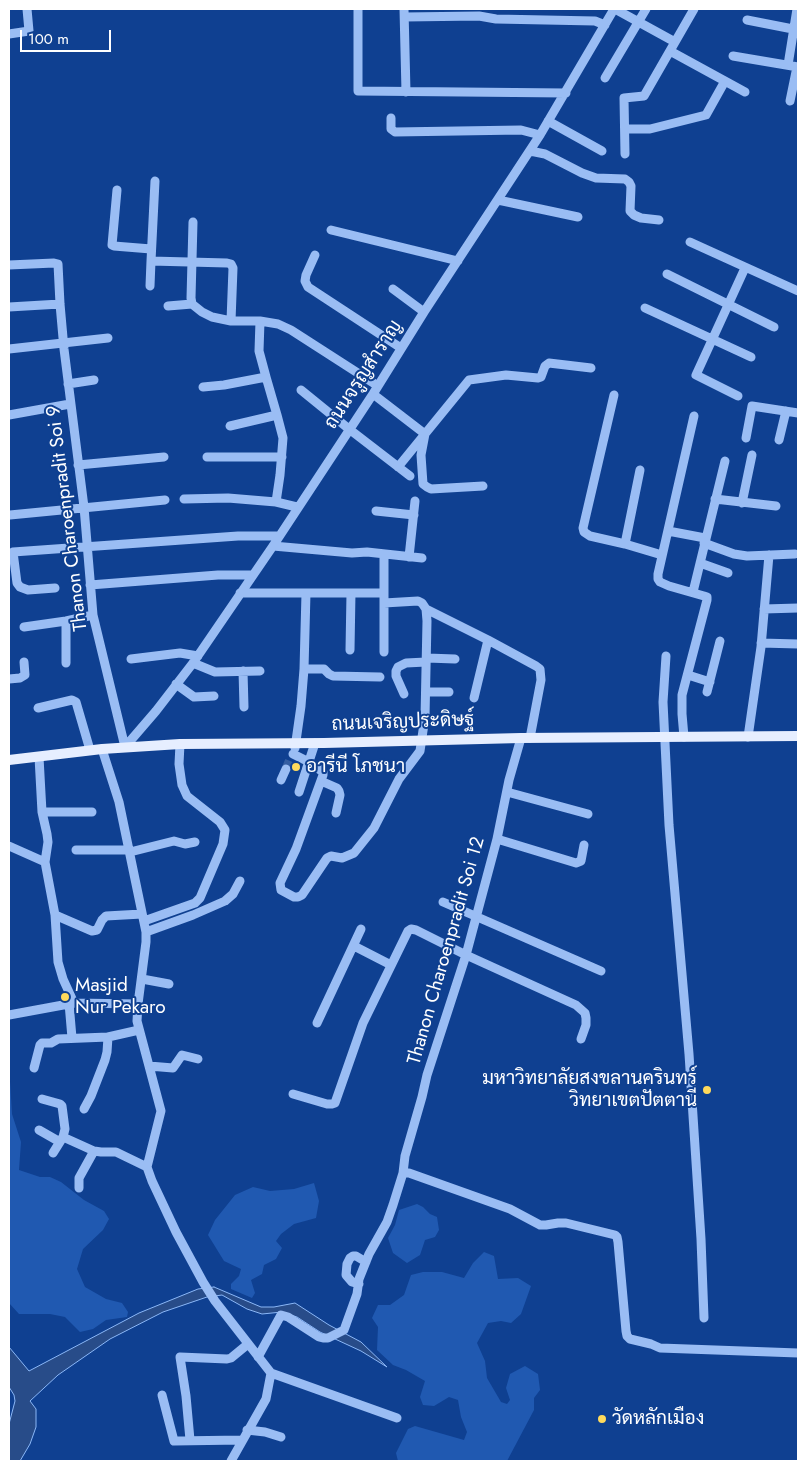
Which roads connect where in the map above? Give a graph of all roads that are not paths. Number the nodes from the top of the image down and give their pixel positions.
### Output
1 (27, 9) edge
2 (358, 9) edge
3 (615, 9) edge
4 (646, 9) edge
5 (694, 9) edge
6 (797, 9) edge
7 (404, 13) edge
8 (747, 20) dead end
9 (638, 22) junction
10 (605, 25) junction
11 (796, 29) edge
12 (9, 34) edge
13 (672, 47) junction
14 (733, 56) dead end
15 (795, 66) edge
16 (605, 78) dead end
17 (725, 81) junction
18 (406, 92) junction
19 (745, 92) dead end
20 (566, 93) junction
21 (790, 100) dead end
22 (391, 118) dead end
23 (548, 121) junction
24 (624, 129) junction
25 (540, 135) junction
26 (530, 151) junction
27 (602, 151) dead end
28 (625, 154) dead end
29 (156, 181) dead end
30 (117, 190) dead end
31 (498, 200) junction
32 (578, 217) dead end
33 (660, 220) dead end
34 (193, 222) dead end
35 (330, 230) dead end
36 (690, 242) dead end
37 (152, 249) junction
38 (315, 255) dead end
39 (151, 260) junction
40 (458, 261) junction
41 (192, 262) junction
42 (9, 265) edge
43 (745, 268) junction
44 (667, 274) dead end
45 (150, 286) dead end
46 (393, 289) dead end
47 (798, 292) edge
48 (60, 304) junction
49 (192, 304) junction
50 (728, 305) junction
51 (168, 306) dead end
52 (9, 308) edge
53 (644, 308) dead end
54 (424, 312) junction
55 (231, 321) junction
56 (260, 321) junction
57 (774, 328) dead end
58 (108, 338) dead end
59 (713, 340) junction
60 (64, 342) junction
61 (401, 348) junction
62 (9, 349) edge
63 (751, 357) dead end
64 (591, 368) dead end
65 (266, 377) junction
66 (94, 380) dead end
67 (68, 384) junction
68 (378, 386) junction
69 (203, 387) dead end
70 (301, 390) dead end
71 (373, 394) junction
72 (614, 395) dead end
73 (738, 396) dead end
74 (70, 404) junction
75 (786, 411) junction
76 (798, 413) edge
77 (9, 415) edge
78 (278, 415) junction
79 (694, 416) dead end
80 (230, 426) dead end
81 (348, 429) junction
82 (425, 434) junction
83 (746, 438) dead end
84 (779, 440) dead end
85 (752, 454) dead end
86 (164, 457) dead end
87 (207, 457) dead end
88 (282, 457) junction
89 (725, 461) dead end
90 (78, 465) junction
91 (398, 467) junction
92 (640, 470) dead end
93 (410, 476) dead end
94 (484, 486) dead end
95 (184, 499) dead end
96 (714, 499) junction
97 (165, 500) dead end
98 (416, 501) dead end
99 (276, 502) junction
100 (742, 503) junction
101 (776, 506) dead end
102 (84, 507) junction
103 (297, 507) junction
104 (376, 512) dead end
105 (10, 516) edge
106 (414, 516) junction
107 (668, 531) junction
108 (279, 536) junction
109 (705, 541) junction
110 (624, 544) junction
111 (273, 546) junction
112 (87, 547) junction
113 (384, 554) junction
114 (795, 554) dead end
115 (662, 555) junction
116 (769, 555) junction
117 (409, 557) junction
118 (422, 558) dead end
119 (700, 563) junction
120 (728, 573) dead end
121 (253, 575) junction
122 (90, 585) junction
123 (55, 588) dead end
124 (693, 592) junction
125 (240, 593) junction
126 (306, 593) junction
127 (351, 593) junction
128 (384, 598) junction
129 (798, 608) edge
130 (426, 609) junction
131 (764, 609) junction
132 (93, 615) junction
133 (66, 621) junction
134 (24, 628) dead end
135 (488, 640) junction
136 (720, 641) dead end
137 (761, 643) junction
138 (798, 644) edge
139 (350, 650) dead end
140 (384, 652) dead end
141 (666, 656) dead end
142 (131, 659) dead end
143 (195, 659) junction
144 (455, 659) dead end
145 (426, 660) junction
146 (24, 662) dead end
147 (66, 663) dead end
148 (304, 669) junction
149 (243, 671) junction
150 (260, 671) dead end
151 (688, 675) junction
152 (380, 677) dead end
153 (9, 679) edge
154 (710, 682) junction
155 (176, 684) junction
156 (426, 692) junction
157 (449, 692) dead end
158 (707, 692) dead end
159 (404, 694) dead end
160 (214, 696) dead end
161 (474, 698) dead end
162 (244, 707) dead end
163 (38, 708) dead end
164 (798, 736) edge
165 (665, 737) junction
166 (684, 737) junction
167 (748, 737) junction
168 (526, 738) junction
169 (423, 740) junction
170 (296, 743) junction
171 (315, 743) junction
172 (180, 744) junction
173 (125, 747) junction
174 (102, 749) junction
175 (90, 750) junction
176 (39, 757) junction
177 (9, 760) edge
178 (309, 762) junction
179 (286, 769) tunnel mouth
180 (281, 780) dead end
181 (321, 781) junction
182 (299, 792) dead end
183 (507, 792) junction
184 (42, 812) junction
185 (92, 812) dead end
186 (336, 813) dead end
187 (588, 814) dead end
188 (497, 839) junction
189 (195, 842) dead end
190 (584, 845) dead end
191 (9, 846) edge
192 (76, 850) dead end
193 (130, 851) junction
194 (45, 862) junction
195 (240, 880) dead end
196 (443, 902) dead end
197 (55, 915) junction
198 (476, 917) junction
199 (143, 918) junction
200 (361, 929) dead end
201 (146, 932) junction
202 (354, 946) junction
203 (466, 955) junction
204 (391, 966) junction
205 (601, 971) dead end
206 (142, 979) junction
207 (169, 984) dead end
208 (72, 1003) junction
209 (138, 1004) junction
210 (9, 1015) edge
211 (317, 1023) dead end
212 (140, 1030) junction
213 (108, 1037) junction
214 (72, 1038) junction
215 (581, 1039) dead end
216 (198, 1059) dead end
217 (149, 1066) junction
218 (34, 1068) dead end
219 (293, 1094) dead end
220 (42, 1099) dead end
221 (84, 1109) dead end
222 (39, 1130) dead end
223 (62, 1140) junction
224 (94, 1150) junction
225 (53, 1153) dead end
226 (147, 1167) junction
227 (403, 1173) junction
228 (79, 1188) dead end
229 (366, 1262) junction
230 (359, 1284) junction
231 (704, 1318) dead end
232 (248, 1344) junction
233 (798, 1353) edge
234 (258, 1357) junction
235 (271, 1373) junction
236 (162, 1395) dead end
237 (397, 1418) dead end
238 (247, 1430) junction
239 (281, 1437) dead end
240 (190, 1440) junction
241 (242, 1440) junction
242 (230, 1461) edge

1 - 12 street
2 - 18 street
3 - 9 street
3 - 10 street, ถนนจรูญสำราญ
4 - 9 street
5 - 13 street
6 - 11 street
7 - 10 street
7 - 18 street
8 - 11 street
9 - 13 street
9 - 16 street
10 - 20 street, ถนนจรูญสำราญ
11 - 15 street
13 - 17 street
13 - 24 street
14 - 15 street
15 - 21 street
17 - 19 street
17 - 24 street
18 - 20 street
20 - 23 street, ถนนจรูญสำราญ
22 - 25 street
23 - 25 street, ถนนจรูญสำราญ
23 - 27 street
24 - 28 street
25 - 26 street, ถนนจรูญสำราญ
26 - 31 street, ถนนจรูญสำราญ
26 - 33 street
29 - 37 street
30 - 37 street
31 - 32 street
31 - 40 street, ถนนจรูญสำราญ
34 - 41 street
35 - 40 street
36 - 43 street
37 - 39 street
38 - 61 street
39 - 41 street
39 - 45 street
40 - 54 street, ถนนจรูญสำราญ
41 - 49 street
41 - 55 street
42 - 48 street, Thanon Charoenpradit Soi 9
43 - 47 street
43 - 50 street
44 - 50 street
46 - 54 street
48 - 52 street
48 - 60 street, Thanon Charoenpradit Soi 9
49 - 51 street
49 - 55 street
50 - 57 street
50 - 59 street
53 - 59 street
54 - 61 street, ถนนจรูญสำราญ
55 - 56 street
56 - 65 street
56 - 68 street
58 - 60 street
59 - 63 street
59 - 73 street
60 - 62 street
60 - 67 street, Thanon Charoenpradit Soi 9
61 - 68 street, ถนนจรูญสำราญ
64 - 82 street
65 - 69 street
65 - 78 street
66 - 67 street
67 - 74 street, Thanon Charoenpradit Soi 9
68 - 71 street, ถนนจรูญสำราญ
70 - 81 street
71 - 81 street, ถนนจรูญสำราญ
71 - 82 street
72 - 110 street
74 - 77 street
74 - 90 street, Thanon Charoenpradit Soi 9
75 - 76 street
75 - 83 street
75 - 84 street
78 - 80 street
78 - 88 street
79 - 107 street
81 - 91 street
81 - 103 street, ถนนจรูญสำราญ
82 - 91 street
82 - 94 street
85 - 100 street
86 - 90 street
87 - 88 street
88 - 99 street
89 - 96 street
90 - 102 street, Thanon Charoenpradit Soi 9
91 - 93 street
92 - 110 street
95 - 99 street
96 - 100 street
96 - 109 street
97 - 102 street
98 - 106 street
99 - 103 street
100 - 101 street
102 - 105 street
102 - 112 street, Thanon Charoenpradit Soi 9
103 - 108 street, ถนนจรูญสำราญ
104 - 106 street
106 - 117 street
107 - 109 street
107 - 115 street
108 - 111 street, ถนนจรูญสำราญ
108 - 112 street
109 - 116 street
109 - 119 street
110 - 115 street
111 - 113 street
111 - 121 street, ถนนจรูญสำราญ
112 - 122 street, Thanon Charoenpradit Soi 9
112 - 123 street
113 - 117 street
113 - 128 street
114 - 116 street
115 - 124 street
116 - 131 street
117 - 118 street
119 - 120 street
119 - 124 street
121 - 122 street
121 - 125 street, ถนนจรูญสำราญ
122 - 132 street, Thanon Charoenpradit Soi 9
124 - 151 street
125 - 126 street
125 - 143 street, ถนนจรูญสำราญ
126 - 127 street
126 - 148 street
127 - 128 street
127 - 139 street
128 - 130 street
128 - 140 street
129 - 131 street
130 - 135 street
130 - 145 street
131 - 137 street
132 - 133 street
132 - 173 street, Thanon Charoenpradit Soi 9
133 - 134 street
133 - 147 street
135 - 161 street
135 - 168 street, Thanon Charoenpradit Soi 12
136 - 154 street
137 - 138 street
137 - 167 street
141 - 165 street
142 - 143 street
143 - 149 street
143 - 155 street, ถนนจรูญสำราญ
144 - 145 street
145 - 156 street
145 - 159 street
146 - 153 street
148 - 152 street
148 - 170 street
149 - 150 street
149 - 162 street
151 - 154 street
151 - 166 street
154 - 158 street
155 - 160 street
155 - 173 street, ถนนจรูญสำราญ
156 - 157 street
156 - 169 street
163 - 175 street
164 - 167 main road, ถนนเจริญประดิษฐ์
165 - 166 main road, ถนนเจริญประดิษฐ์
165 - 168 main road, ถนนเจริญประดิษฐ์
165 - 231 street
166 - 167 main road, ถนนเจริญประดิษฐ์
168 - 169 main road, ถนนเจริญประดิษฐ์
168 - 183 street, Thanon Charoenpradit Soi 12
169 - 171 main road, ถนนเจริญประดิษฐ์
169 - 181 street
170 - 171 main road, ถนนเจริญประดิษฐ์
170 - 172 main road, ถนนเจริญประดิษฐ์
170 - 178 street
171 - 178 street
172 - 173 main road, ถนนเจริญประดิษฐ์
172 - 199 street
173 - 174 main road, ถนนเจริญประดิษฐ์
174 - 175 main road, ถนนเจริญประดิษฐ์
174 - 193 street
175 - 176 main road, ถนนเจริญประดิษฐ์
176 - 177 main road, ถนนเจริญประดิษฐ์
176 - 184 street
178 - 181 street
178 - 182 street
179 - 180 street
181 - 186 street
183 - 187 street
183 - 188 street, Thanon Charoenpradit Soi 12
184 - 185 street
184 - 194 street
188 - 190 street
188 - 198 street, Thanon Charoenpradit Soi 12
189 - 193 street
191 - 194 street
192 - 193 street
193 - 199 street
194 - 197 street
195 - 201 street
196 - 198 street
197 - 199 street
197 - 208 street
198 - 203 street, Thanon Charoenpradit Soi 12
198 - 205 street
199 - 201 street
200 - 202 street
201 - 206 street
202 - 204 street
202 - 211 street
203 - 204 street
203 - 215 street
203 - 227 street, Thanon Charoenpradit Soi 12
204 - 219 street
206 - 207 street
206 - 209 street
208 - 209 street
208 - 210 street
208 - 214 street
209 - 212 street
212 - 213 street
212 - 217 street
213 - 214 street
213 - 221 street
214 - 218 street
216 - 217 street
217 - 226 street
220 - 223 street
222 - 223 street
223 - 224 street
223 - 225 street
224 - 226 street
224 - 228 street
226 - 232 street
227 - 229 street, Thanon Charoenpradit Soi 12
227 - 233 street
229 - 230 street, Thanon Charoenpradit Soi 12
229 - 230 street
230 - 234 street, Thanon Charoenpradit Soi 12
232 - 234 street
232 - 240 street
234 - 235 street
235 - 237 street
235 - 238 street
236 - 240 street
238 - 239 street
238 - 241 street
240 - 241 street
241 - 242 street

